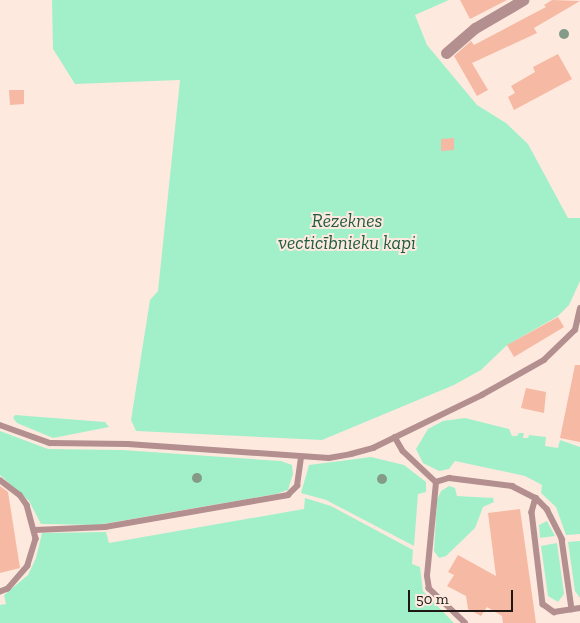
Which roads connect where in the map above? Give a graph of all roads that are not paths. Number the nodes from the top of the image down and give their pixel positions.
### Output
1 (524, 0) edge
2 (446, 53) dead end
3 (580, 309) edge
4 (0, 425) edge
5 (395, 437) junction
6 (301, 457) junction
7 (0, 480) edge
8 (436, 482) junction
9 (536, 498) junction
10 (35, 530) junction
11 (0, 592) edge
12 (580, 608) edge
13 (572, 609) junction
14 (465, 623) edge

1 - 2 street
3 - 5 lane
4 - 6 lane
5 - 6 lane
5 - 8 lane
6 - 10 lane
7 - 10 lane
8 - 9 lane
8 - 14 lane
9 - 13 lane
9 - 13 lane
10 - 11 lane
12 - 13 lane

